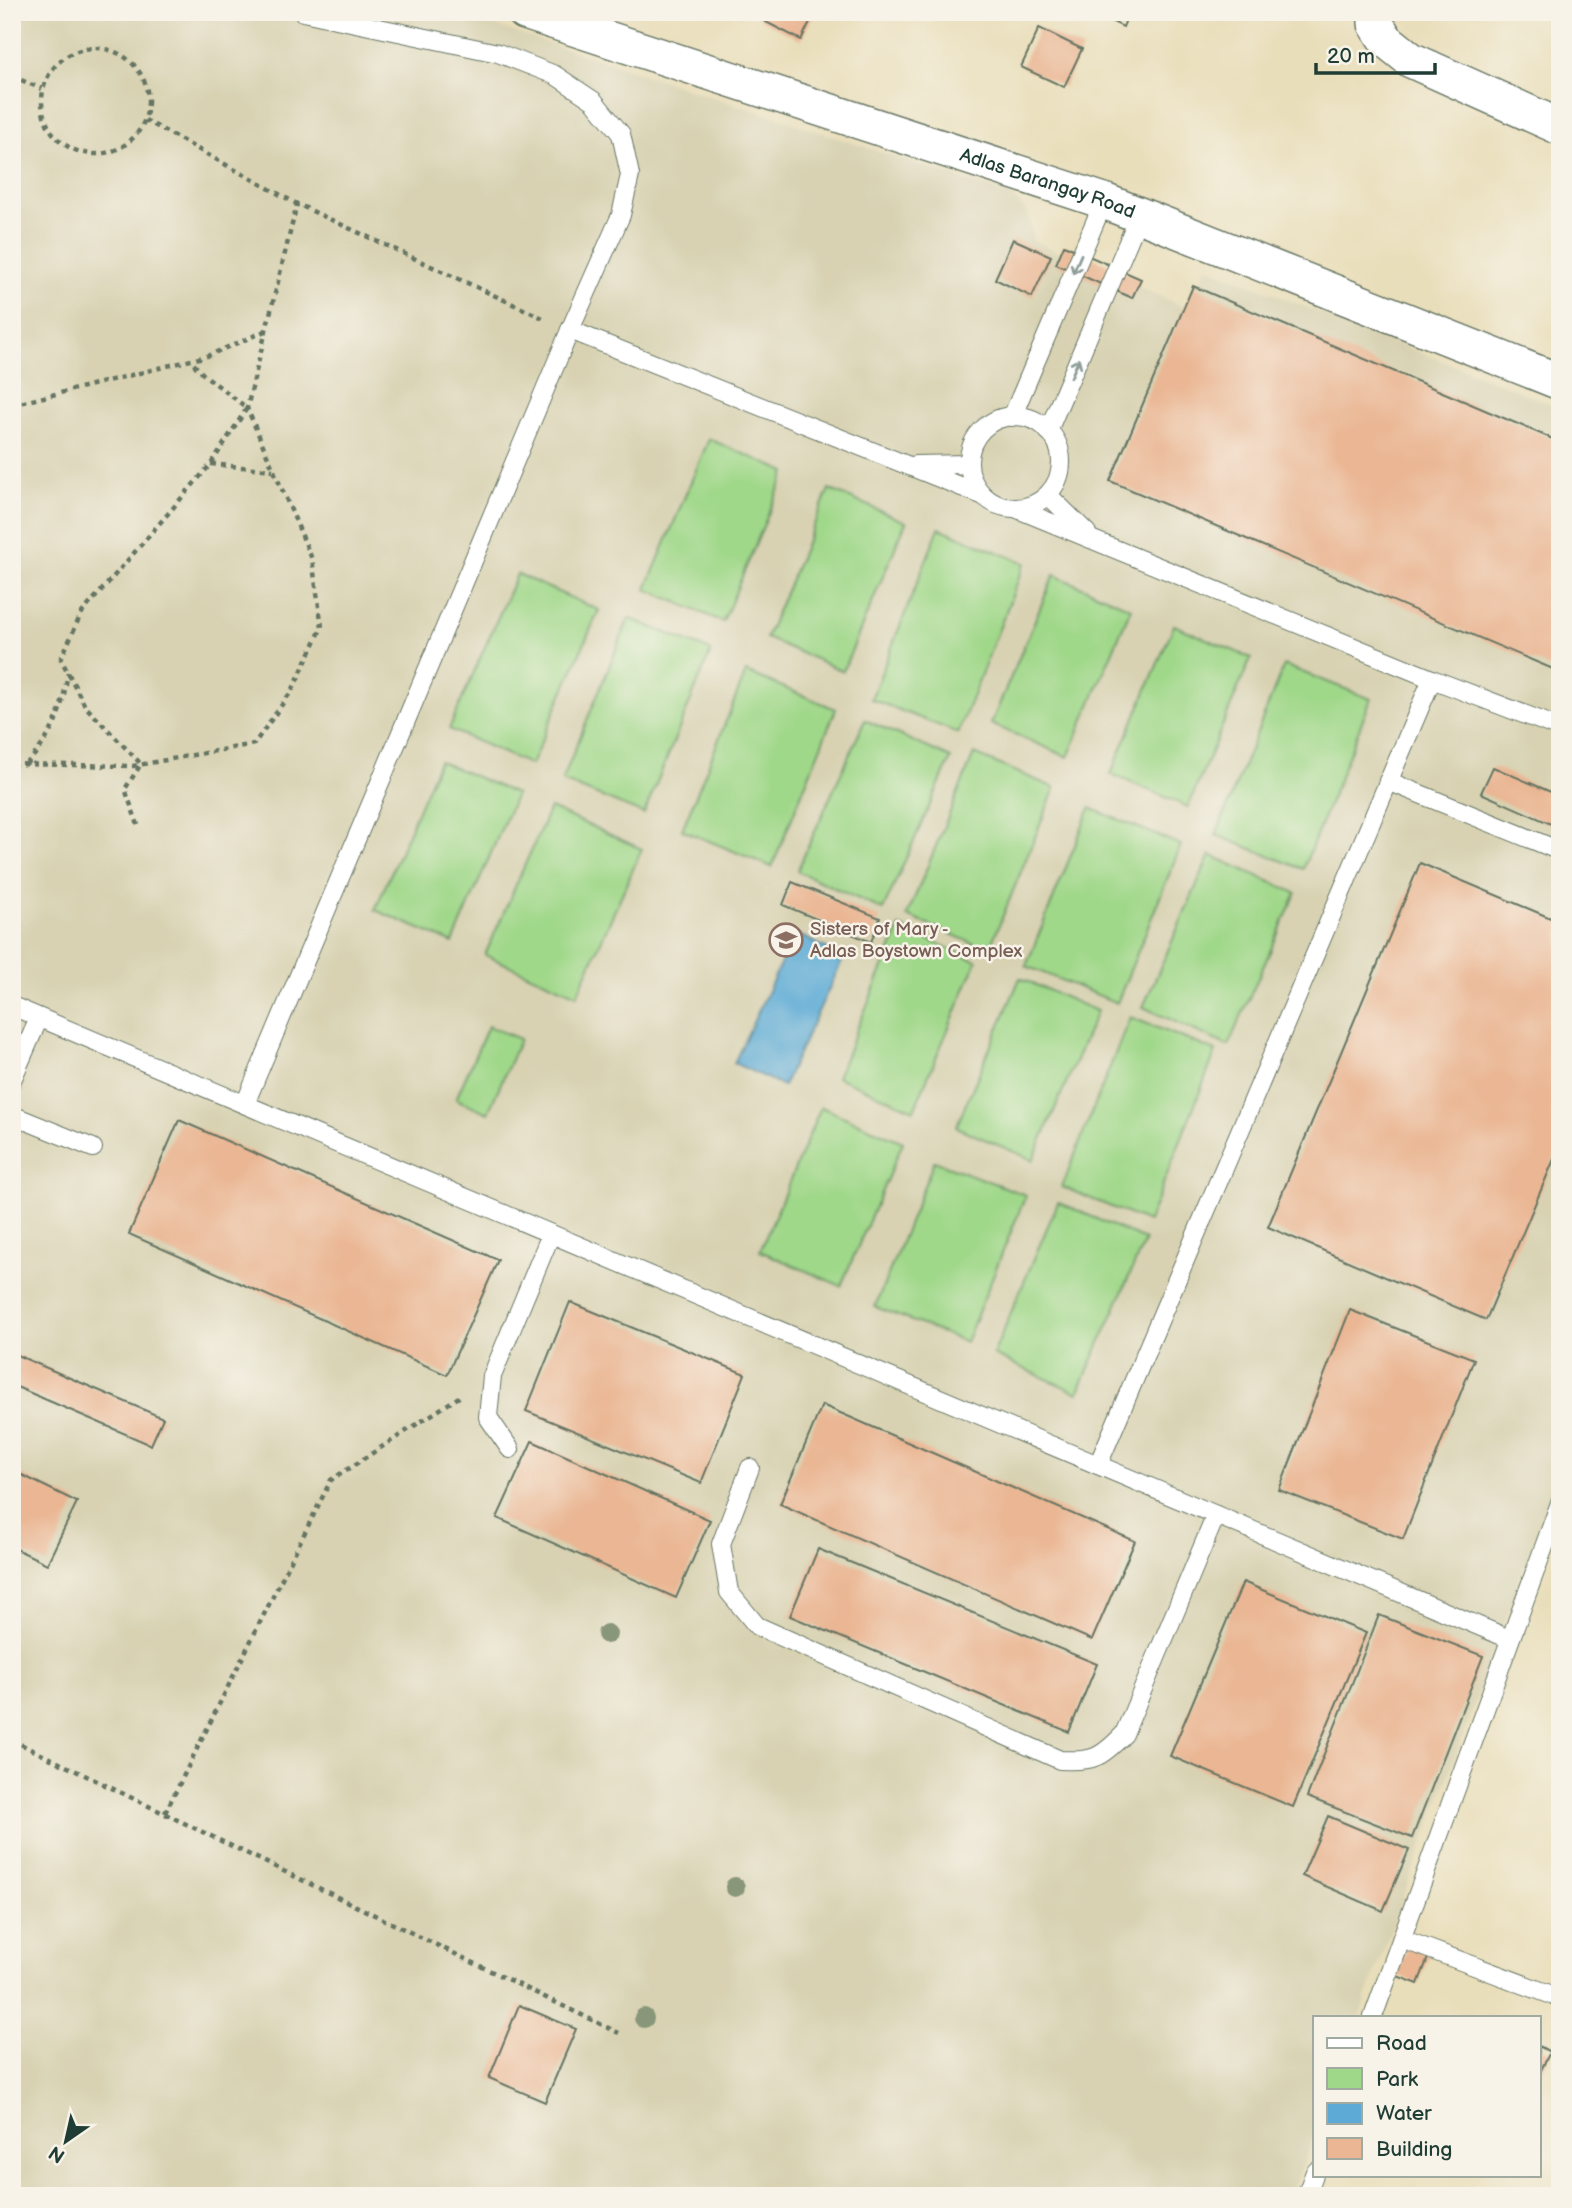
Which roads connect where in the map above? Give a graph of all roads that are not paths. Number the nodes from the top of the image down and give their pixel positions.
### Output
1 (303, 12) edge
2 (525, 12) edge
3 (1376, 12) edge
4 (1560, 127) edge
5 (1104, 201) junction
6 (1140, 214) junction
7 (569, 330) junction
8 (1560, 382) edge
9 (1012, 417) junction
10 (1048, 431) junction
11 (970, 464) junction
12 (908, 465) junction
13 (1048, 495) junction
14 (984, 496) junction
15 (1016, 508) junction
16 (1095, 540) junction
17 (1432, 679) junction
18 (1560, 728) edge
19 (1388, 781) junction
20 (1560, 851) edge
21 (12, 1006) edge
22 (39, 1018) junction
23 (12, 1080) edge
24 (245, 1104) junction
25 (12, 1115) edge
26 (93, 1147) dead end
27 (551, 1234) junction
28 (510, 1448) dead end
29 (1098, 1465) junction
30 (750, 1468) dead end
31 (1560, 1503) edge
32 (1216, 1515) junction
33 (1500, 1635) dead end
34 (1402, 1939) junction
35 (1560, 1998) edge
36 (1373, 2016) edge
37 (1314, 2176) edge
38 (1306, 2196) edge

1 - 7 lane
2 - 5 street, Adlas Barangay Road
3 - 4 street
5 - 6 street, Adlas Barangay Road
5 -> 9 lane
6 - 8 street, Adlas Barangay Road
10 -> 6 lane
7 - 12 lane
7 - 24 lane
9 - 10 lane
9 - 11 lane
10 - 13 lane
11 - 12 lane
11 - 14 lane
12 - 14 lane
13 - 15 lane
13 - 16 lane
14 - 15 lane
15 - 16 lane
16 - 17 lane
17 - 18 lane
17 - 19 lane
19 - 20 lane
19 - 29 lane
21 - 22 lane
22 - 23 lane
22 - 24 lane
24 - 27 lane
25 - 26 lane
27 - 28 lane
27 - 29 lane
29 - 32 lane
30 - 32 lane
31 - 34 lane
32 - 33 lane
34 - 35 lane
34 - 36 lane
37 - 38 lane

